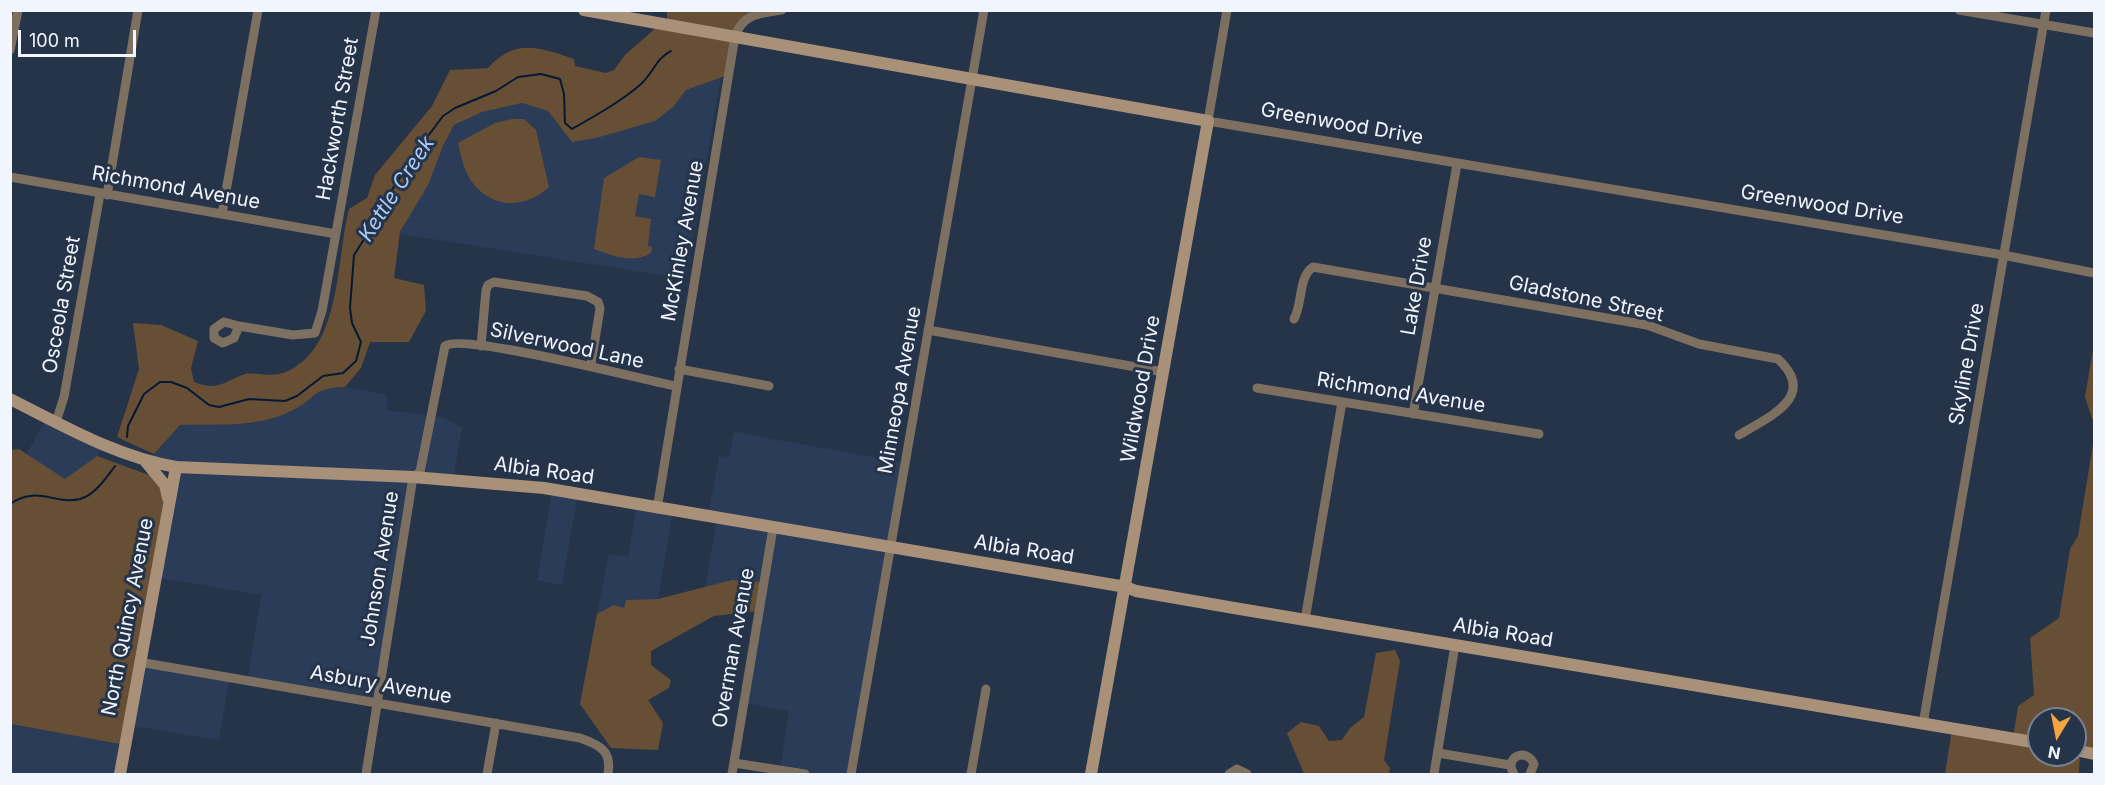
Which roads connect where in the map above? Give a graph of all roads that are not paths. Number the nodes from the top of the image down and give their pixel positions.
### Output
1 (18, 10) edge
2 (138, 10) edge
3 (258, 10) edge
4 (376, 10) edge
5 (584, 10) edge
6 (782, 10) edge
7 (984, 10) edge
8 (1227, 10) edge
9 (1959, 10) edge
10 (2046, 10) edge
11 (621, 14) edge
12 (2043, 24) junction
13 (2094, 33) edge
14 (735, 36) junction
15 (10, 50) edge
16 (972, 80) junction
17 (1208, 121) junction
18 (1457, 164) junction
19 (10, 177) edge
20 (104, 194) junction
21 (222, 214) junction
22 (336, 234) junction
23 (2003, 255) junction
24 (2094, 273) edge
25 (1435, 287) junction
26 (1294, 319) dead end
27 (239, 326) dead end
28 (928, 330) junction
29 (451, 342) joint
30 (481, 346) junction
31 (591, 365) junction
32 (679, 369) junction
33 (1164, 372) junction
34 (675, 386) junction
35 (768, 386) dead end
36 (1257, 388) dead end
37 (10, 399) edge
38 (1342, 402) junction
39 (1413, 414) junction
40 (56, 422) junction
41 (1539, 434) dead end
42 (1739, 435) dead end
43 (146, 462) junction
44 (176, 467) junction
45 (414, 477) junction
46 (170, 503) junction
47 (657, 508) junction
48 (773, 528) junction
49 (892, 548) junction
50 (1126, 587) junction
51 (1305, 620) junction
52 (1455, 645) junction
53 (139, 662) junction
54 (986, 689) dead end
55 (377, 702) junction
56 (496, 723) junction
57 (1923, 724) junction
58 (2027, 741) edge
59 (1438, 753) junction
60 (734, 763) junction
61 (1510, 765) junction
62 (120, 774) edge
63 (366, 774) edge
64 (487, 774) edge
65 (608, 774) edge
66 (732, 774) edge
67 (805, 774) edge
68 (851, 774) edge
69 (971, 774) edge
70 (1091, 774) edge
71 (1229, 774) edge
72 (1247, 774) edge
73 (1434, 774) edge
74 (1514, 774) edge
75 (1530, 774) edge

1 - 15 street
2 - 20 street, Osceola Street
3 - 21 street
4 - 22 street, Hackworth Street
5 - 11 street, Greenwood Drive
6 - 14 street
7 - 16 street, Minneopa Avenue
8 - 17 street, Wildwood Drive
9 - 12 street
10 - 12 street, Skyline Drive
11 - 14 street, Greenwood Drive
12 - 13 street
12 - 23 street, Skyline Drive
14 - 16 street, Greenwood Drive
14 - 32 street, McKinley Avenue
16 - 17 street, Greenwood Drive
16 - 28 street, Minneopa Avenue
17 - 18 street, Greenwood Drive
17 - 33 street, Wildwood Drive
18 - 23 street, Greenwood Drive
18 - 25 street, Lake Drive
19 - 20 street, Richmond Avenue
20 - 21 street, Richmond Avenue
20 - 40 street, Osceola Street
21 - 22 street, Richmond Avenue
22 - 27 street, Hackworth Street
23 - 24 street, Greenwood Drive
23 - 57 street, Skyline Drive
25 - 26 street, Gladstone Street
25 - 39 street, Lake Drive
25 - 42 street, Gladstone Street
28 - 33 street
28 - 49 street, Minneopa Avenue
29 - 30 street, Silverwood Lane
29 - 45 street, Johnson Avenue
30 - 31 street, Silverwood Lane
30 - 31 street
31 - 34 street, Silverwood Lane
32 - 34 street, McKinley Avenue
32 - 35 street
33 - 50 street, Wildwood Drive
34 - 47 street, McKinley Avenue
36 - 38 street, Richmond Avenue
37 - 40 street, Albia Road
38 - 39 street, Richmond Avenue
38 - 51 street
39 - 41 street, Richmond Avenue
40 - 43 street, Albia Road
43 - 44 street, Albia Road
43 - 46 street
44 - 45 street, Albia Road
44 - 46 street, North Quincy Avenue
45 - 47 street, Albia Road
45 - 55 street, Johnson Avenue
46 - 53 street, North Quincy Avenue
47 - 48 street, Albia Road
48 - 49 street, Albia Road
48 - 60 street, Overman Avenue
49 - 50 street, Albia Road
49 - 68 street, Minneopa Avenue
50 - 51 street, Albia Road
50 - 70 street, Wildwood Drive
51 - 52 street, Albia Road
52 - 57 street, Albia Road
52 - 59 street
53 - 55 street, Asbury Avenue
53 - 62 street, North Quincy Avenue
54 - 69 street
55 - 56 street, Asbury Avenue
55 - 63 street, Johnson Avenue
56 - 64 street
56 - 65 street, Asbury Avenue
57 - 58 street, Albia Road
59 - 61 street
59 - 73 street
60 - 66 street, Overman Avenue
60 - 67 street
61 - 74 street
61 - 75 street
71 - 72 street

